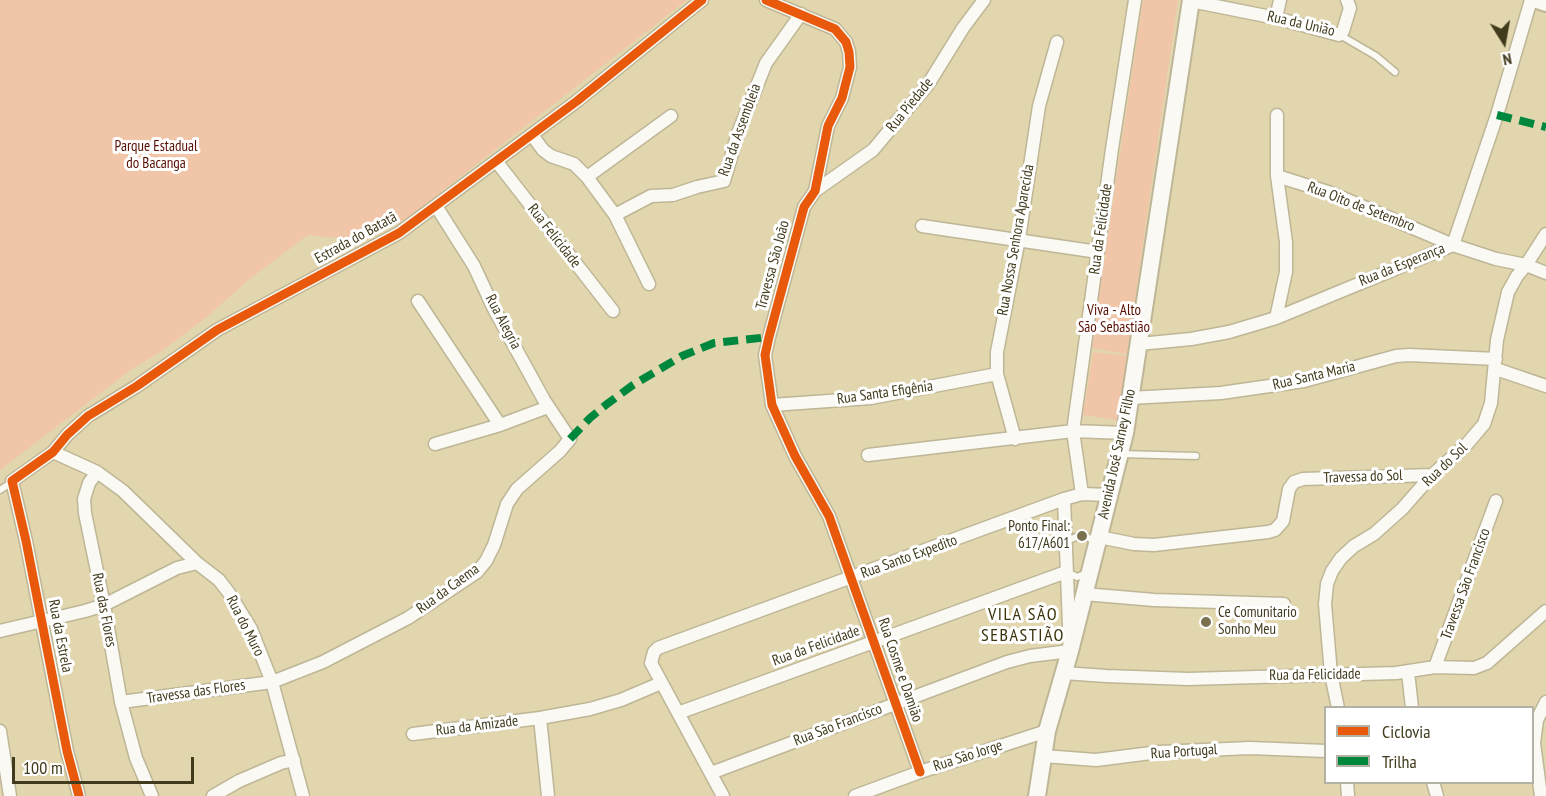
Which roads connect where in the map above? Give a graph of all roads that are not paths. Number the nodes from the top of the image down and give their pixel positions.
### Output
1 (702, 0) edge
2 (766, 0) edge
3 (984, 0) edge
4 (1135, 0) edge
5 (1280, 0) edge
6 (1347, 0) edge
7 (1531, 0) edge
8 (1537, 0) edge
9 (1191, 1) edge
10 (1546, 3) edge
11 (801, 14) junction
12 (1276, 18) junction
13 (1339, 35) junction
14 (1057, 42) dead end
15 (1395, 72) dead end
16 (1277, 115) dead end
17 (671, 116) dead end
18 (532, 135) junction
19 (496, 162) junction
20 (1277, 176) junction
21 (587, 177) junction
22 (815, 190) junction
23 (436, 206) junction
24 (615, 215) junction
25 (922, 226) dead end
26 (1546, 234) edge
27 (1019, 239) junction
28 (1453, 245) junction
29 (1098, 252) junction
30 (1526, 266) junction
31 (1546, 273) edge
32 (649, 284) dead end
33 (418, 301) dead end
34 (613, 311) dead end
35 (1276, 318) junction
36 (1138, 344) junction
37 (1496, 364) junction
38 (997, 374) junction
39 (1546, 386) edge
40 (1130, 398) junction
41 (772, 405) junction
42 (548, 407) junction
43 (500, 425) junction
44 (1073, 431) junction
45 (1125, 433) junction
46 (570, 439) joint
47 (1015, 439) junction
48 (435, 444) dead end
49 (52, 452) junction
50 (1120, 454) junction
51 (868, 455) dead end
52 (1196, 456) dead end
53 (97, 472) junction
54 (1432, 475) junction
55 (12, 481) junction
56 (0, 490) edge
57 (1082, 494) junction
58 (1109, 495) junction
59 (1064, 499) junction
60 (1496, 501) dead end
61 (1098, 540) junction
62 (1065, 542) junction
63 (197, 563) junction
64 (1090, 571) junction
65 (1066, 572) junction
66 (852, 578) junction
67 (1084, 594) junction
68 (1284, 604) dead end
69 (104, 605) junction
70 (1546, 611) edge
71 (42, 622) junction
72 (0, 631) edge
73 (874, 641) junction
74 (1070, 651) junction
75 (1435, 667) junction
76 (1408, 672) junction
77 (1064, 673) junction
78 (1331, 674) junction
79 (272, 682) junction
80 (661, 683) junction
81 (121, 702) junction
82 (1546, 702) edge
83 (896, 703) junction
84 (1338, 706) edge
85 (1412, 706) edge
86 (678, 713) junction
87 (540, 718) junction
88 (0, 731) edge
89 (1047, 731) junction
90 (413, 734) dead end
91 (1324, 751) edge
92 (1042, 756) junction
93 (294, 760) junction
94 (1542, 760) edge
95 (711, 772) junction
96 (920, 772) junction
97 (9, 796) edge
98 (79, 796) edge
99 (152, 796) edge
100 (213, 796) edge
101 (303, 796) edge
102 (548, 796) edge
103 (723, 796) edge
104 (855, 796) edge
105 (1036, 796) edge
106 (1541, 796) edge

1 - 18 street, Estrada do Batatã
2 - 11 street, Travessa São João
3 - 22 street, Rua Piedade
4 - 29 street, Rua da Felicidade
5 - 12 street
6 - 13 street, Rua da União
7 - 28 street, Rua da Esperança
8 - 10 main road
9 - 12 street, Rua da União
9 - 36 main road, Avenida José Sarney Filho
11 - 22 street, Travessa São João
11 - 24 street, Rua da Assembleia
12 - 13 street, Rua da União
13 - 15 lane
14 - 27 street, Rua Nossa Senhora Aparecida
16 - 20 street
17 - 21 street
18 - 19 street, Estrada do Batatã
18 - 21 street
19 - 23 street, Estrada do Batatã
19 - 34 street, Rua Felicidade
20 - 28 street, Rua Oito de Setembro
20 - 35 street
21 - 24 street
22 - 41 street, Travessa São João
23 - 42 street, Rua Alegria
23 - 49 street, Estrada do Batatã
24 - 32 street
25 - 27 street
26 - 30 street, Rua do Sol
27 - 29 street
27 - 38 street, Rua Nossa Senhora Aparecida
28 - 30 street, Rua Oito de Setembro
28 - 35 street, Rua da Esperança
29 - 44 street, Rua da Felicidade
30 - 31 street, Rua Oito de Setembro
30 - 37 street, Rua do Sol
33 - 43 street
35 - 36 street, Rua da Esperança
36 - 40 main road, Avenida José Sarney Filho
37 - 39 street, Rua Santa Maria
37 - 40 street, Rua Santa Maria
37 - 54 street, Rua do Sol
38 - 41 street, Rua Santa Efigênia
38 - 47 street, Rua Nossa Senhora Aparecida
40 - 45 main road, Avenida José Sarney Filho
41 - 66 street, Travessa São João
42 - 43 street
42 - 46 street, Rua Alegria
43 - 48 street
44 - 45 street
44 - 47 street
44 - 57 street, Rua da Felicidade
45 - 50 main road, Avenida José Sarney Filho
46 - 79 street, Rua da Caema
47 - 51 street
49 - 53 street
49 - 55 street, Estrada do Batatã
50 - 52 lane
50 - 58 main road, Avenida José Sarney Filho
53 - 63 street, Rua do Muro
53 - 69 street, Rua das Flores
54 - 61 street, Travessa do Sol
54 - 78 street, Rua do Sol
55 - 56 lane
55 - 71 street, Rua da Estrela
57 - 58 street, Rua Santo Expedito
57 - 59 street, Rua Santo Expedito
58 - 61 main road, Avenida José Sarney Filho
59 - 62 street
59 - 66 street, Rua Santo Expedito
60 - 75 street, Travessa São Francisco
61 - 62 lane
61 - 64 main road, Avenida José Sarney Filho
62 - 65 street
63 - 69 street
63 - 79 street, Rua do Muro
64 - 65 lane
64 - 67 main road, Avenida José Sarney Filho
65 - 73 street, Rua da Felicidade
65 - 74 street
66 - 73 street, Rua Cosme e Damião
66 - 80 street, Rua Santo Expedito
67 - 68 street
67 - 74 main road, Avenida José Sarney Filho
69 - 71 street
69 - 81 street, Rua das Flores
70 - 75 street, Rua da Felicidade
71 - 72 street
71 - 98 street, Rua da Estrela
73 - 83 street, Rua Cosme e Damião
73 - 86 street, Rua da Felicidade
74 - 77 main road, Avenida José Sarney Filho
74 - 83 street, Rua São Francisco
75 - 76 street, Rua da Felicidade
76 - 78 street, Rua da Felicidade
76 - 85 street
77 - 78 street, Rua da Felicidade
77 - 89 main road, Avenida José Sarney Filho
78 - 84 street, Rua do Sol
79 - 81 street, Travessa das Flores
79 - 93 street, Rua do Muro
80 - 86 street
80 - 87 street, Rua da Amizade
81 - 99 street, Rua das Flores
82 - 94 street
83 - 95 street, Rua São Francisco
83 - 96 street, Rua Cosme e Damião
86 - 95 street
87 - 90 street, Rua da Amizade
87 - 102 street, Rua da Amizade
88 - 97 street
89 - 92 main road, Avenida José Sarney Filho
89 - 96 street, Rua São Jorge
91 - 92 street, Rua Portugal
92 - 105 main road, Avenida José Sarney Filho
93 - 100 street
93 - 101 street, Rua do Muro
94 - 106 street
95 - 103 street
96 - 104 street, Rua São Jorge

